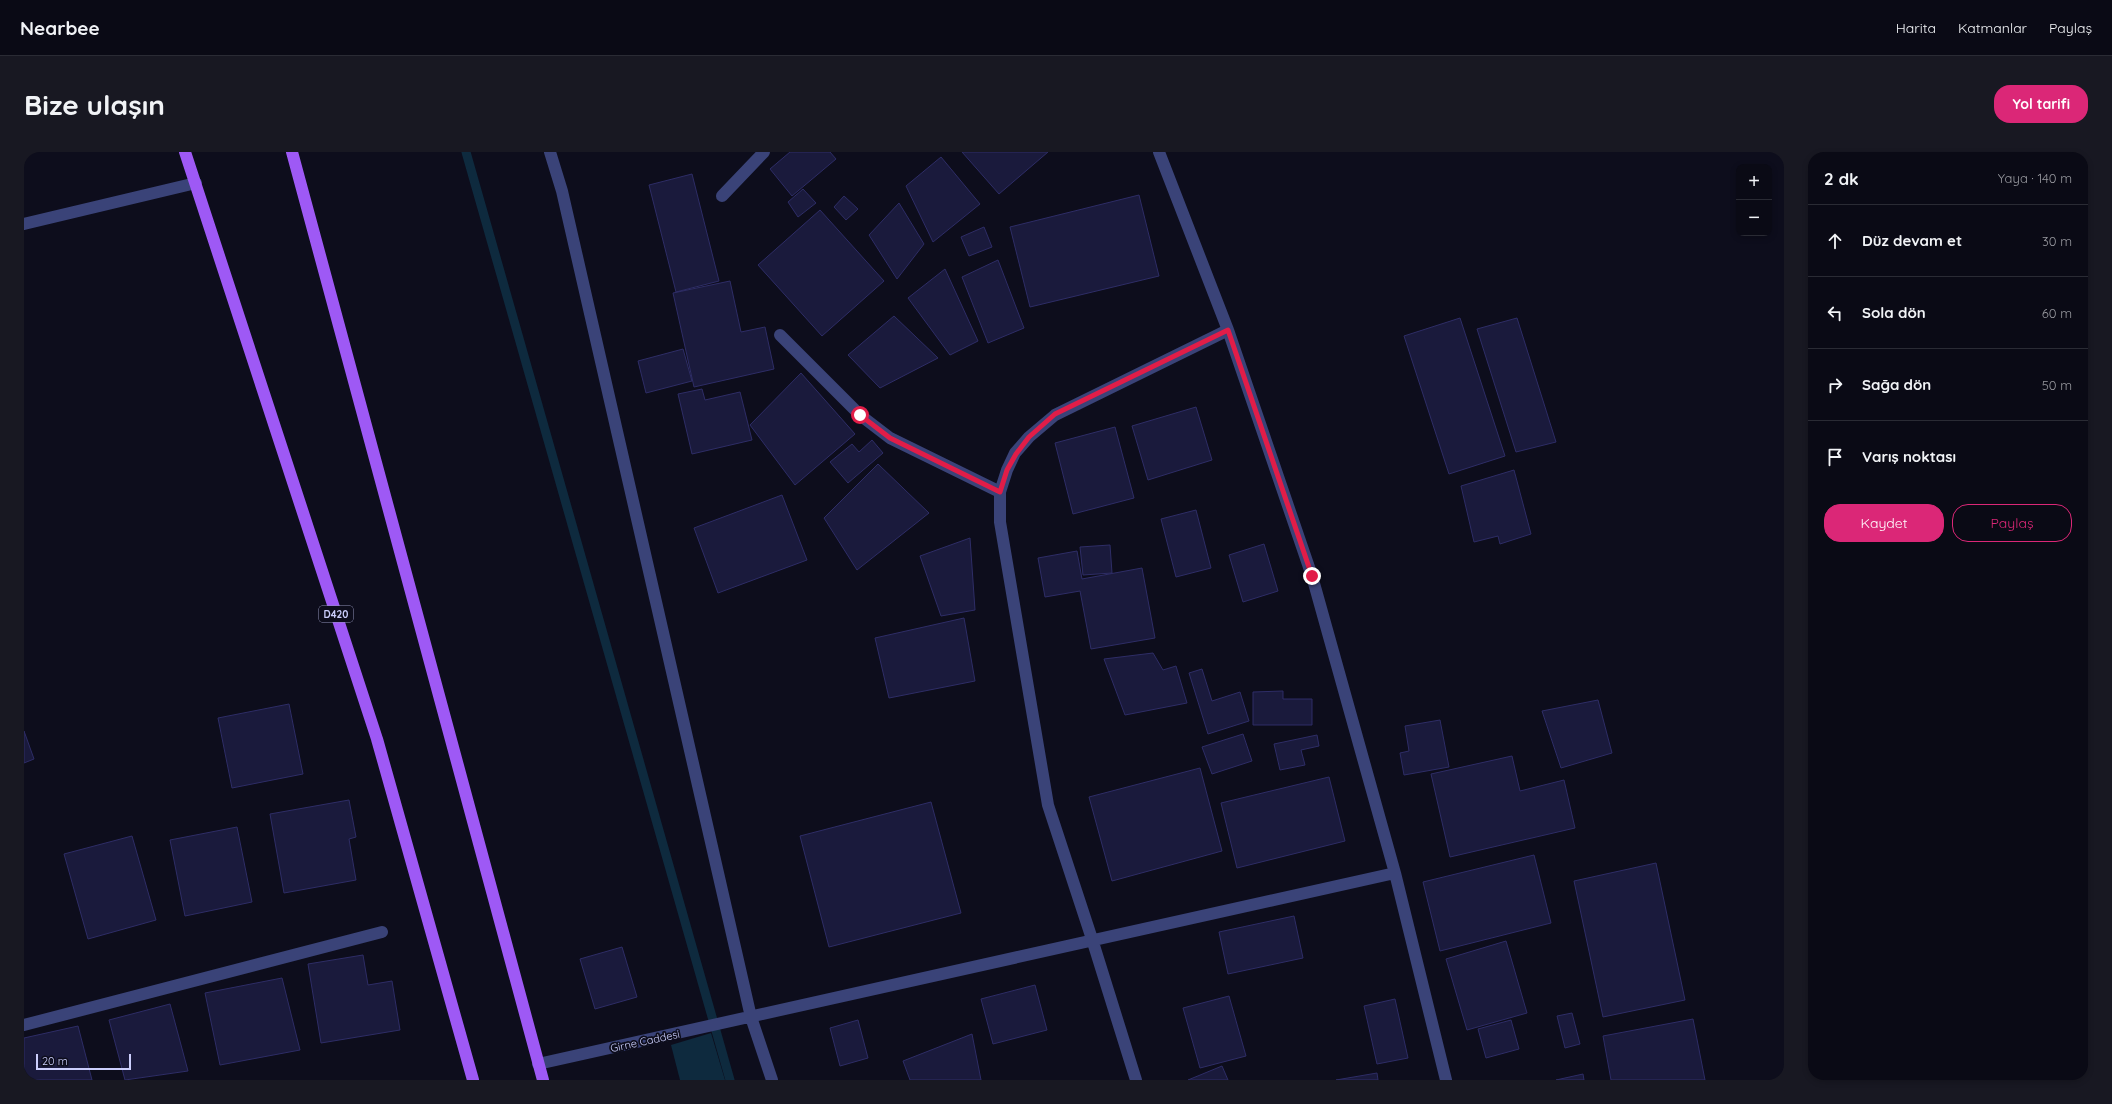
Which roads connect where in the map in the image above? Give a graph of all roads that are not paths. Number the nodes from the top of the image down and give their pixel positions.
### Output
1 (185, 152) edge
2 (292, 152) edge
3 (550, 152) edge
4 (764, 152) edge
5 (1159, 152) edge
6 (196, 183) junction
7 (722, 196) dead end
8 (24, 224) edge
9 (1228, 330) junction
10 (780, 336) dead end
11 (1000, 492) junction
12 (1395, 873) junction
13 (382, 932) dead end
14 (1092, 939) junction
15 (751, 1017) junction
16 (24, 1025) edge
17 (538, 1064) junction
18 (471, 1080) edge
19 (542, 1080) edge
20 (772, 1080) edge
21 (1136, 1080) edge
22 (1446, 1080) edge

1 - 6 main road, D420
2 - 17 main road
3 - 15 street
4 - 7 street
5 - 9 street
6 - 8 street
6 - 18 main road, D420
9 - 11 street
9 - 12 street
10 - 11 street
11 - 14 street
12 - 14 street, Girne Caddesi
12 - 22 street
13 - 16 street
14 - 15 street, Girne Caddesi
14 - 21 street
15 - 17 street, Girne Caddesi
15 - 20 street
17 - 19 main road

